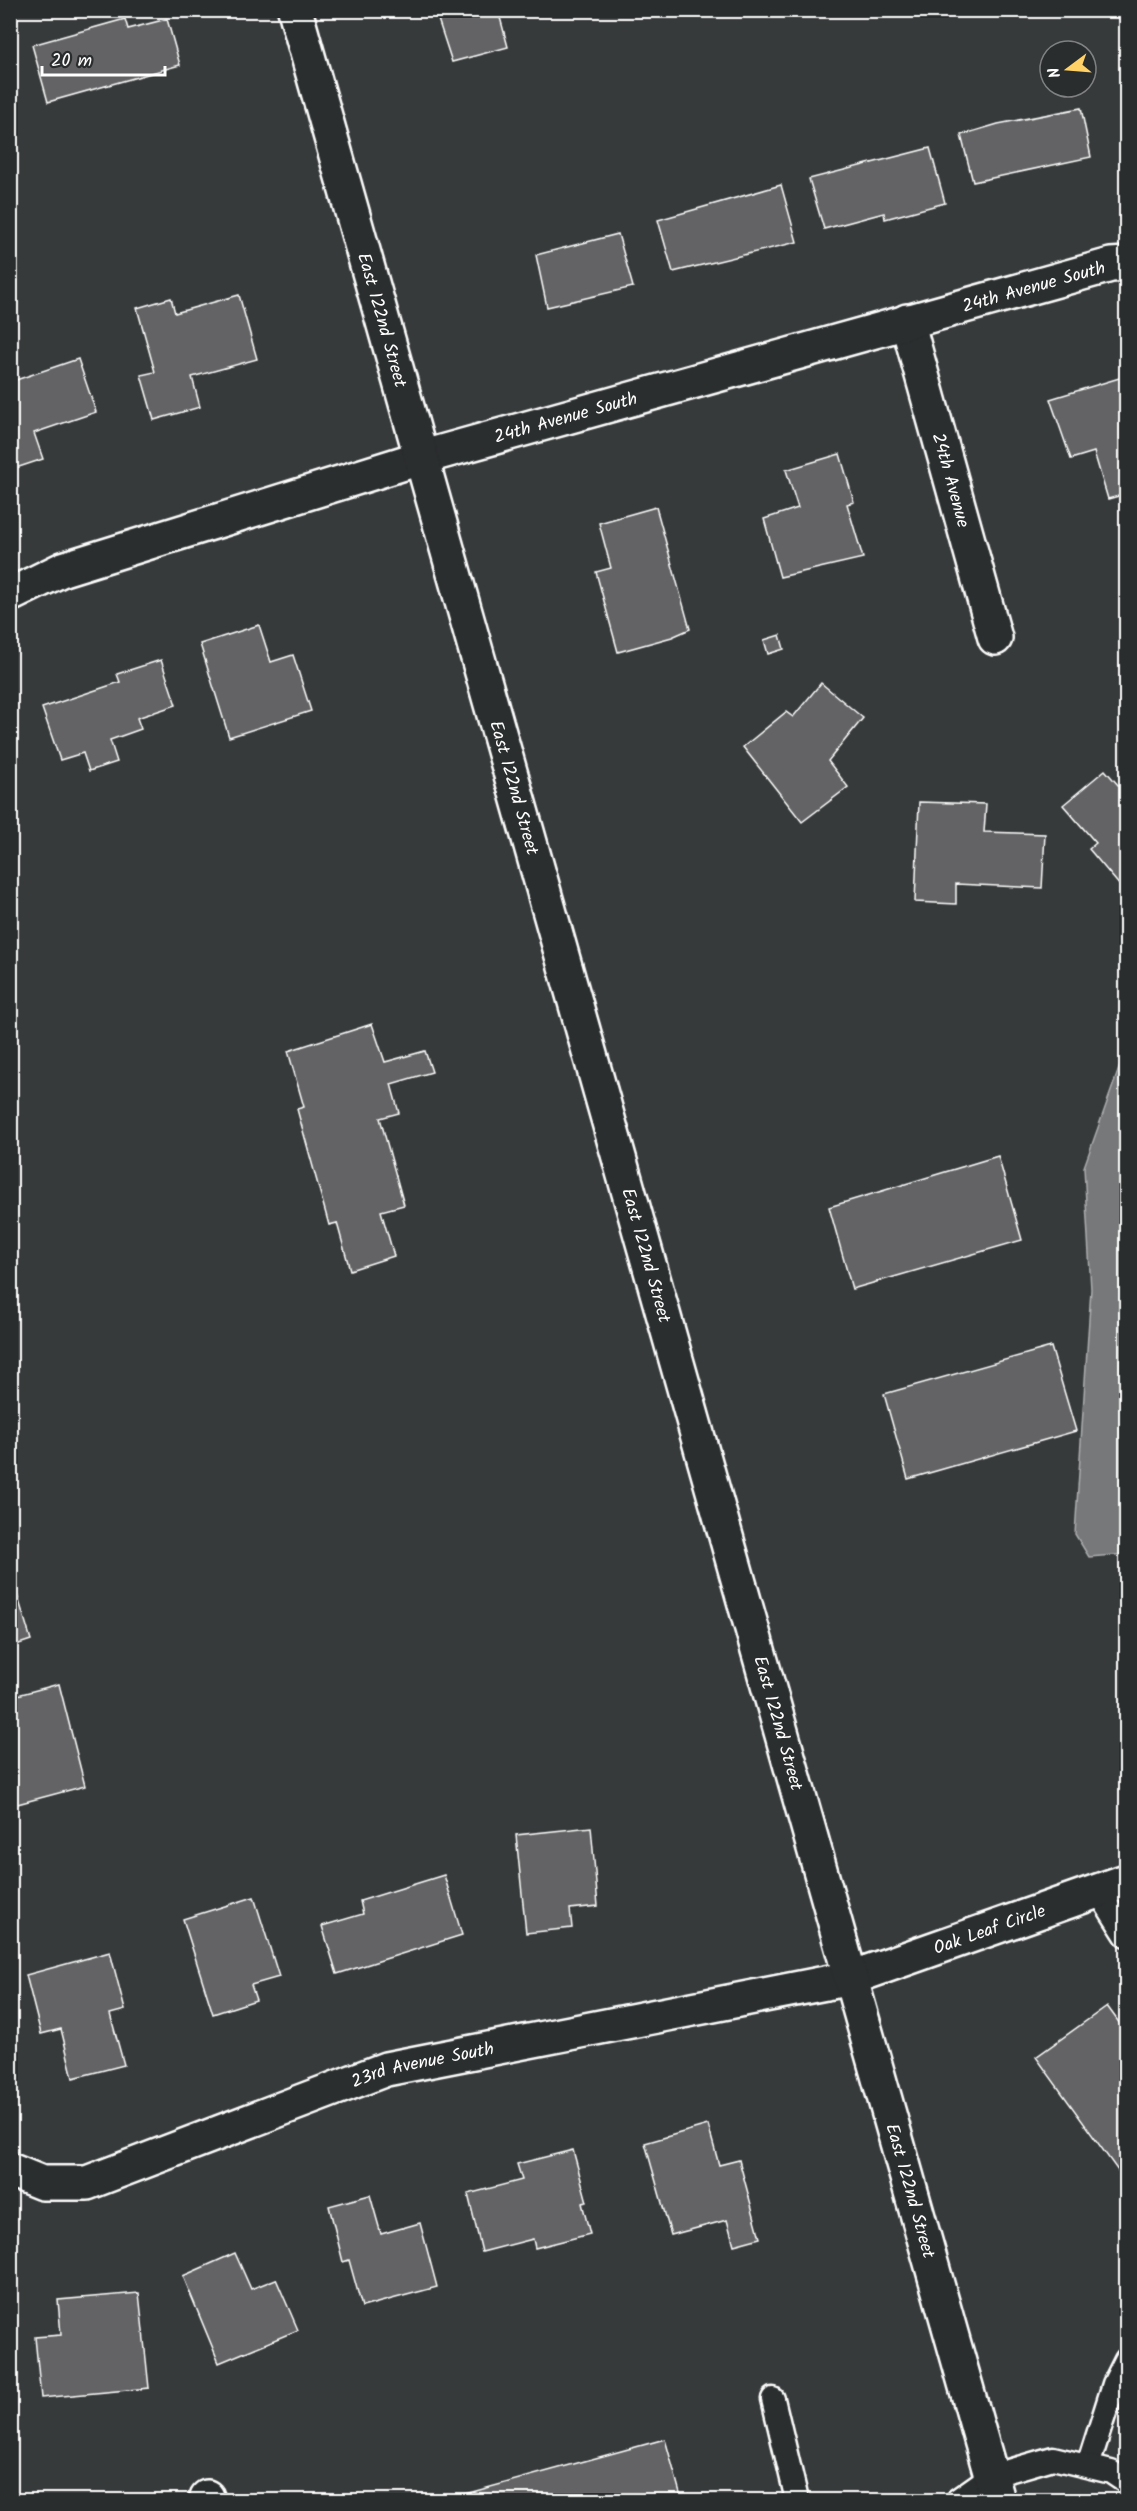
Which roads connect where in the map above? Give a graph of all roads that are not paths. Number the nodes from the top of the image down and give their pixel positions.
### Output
1 (295, 10) edge
2 (1126, 264) edge
3 (907, 321) junction
4 (420, 458) junction
5 (10, 596) edge
6 (995, 638) dead end
7 (1112, 1886) edge
8 (1126, 1935) edge
9 (851, 1978) junction
10 (10, 2170) edge
11 (1126, 2360) edge
12 (773, 2398) dead end
13 (1088, 2466) junction
14 (1126, 2482) edge
15 (995, 2488) edge
16 (797, 2500) edge
17 (957, 2500) edge

1 - 4 street, East 122nd Street
2 - 3 street, 24th Avenue South
3 - 4 street, 24th Avenue South
3 - 6 street, 24th Avenue
4 - 5 street, 24th Avenue South
4 - 9 street, East 122nd Street
7 - 8 lane
7 - 9 street, Oak Leaf Circle
9 - 10 street, 23rd Avenue South
9 - 15 street, East 122nd Street
11 - 13 lane
12 - 16 lane
13 - 14 lane
13 - 15 lane
15 - 17 lane

